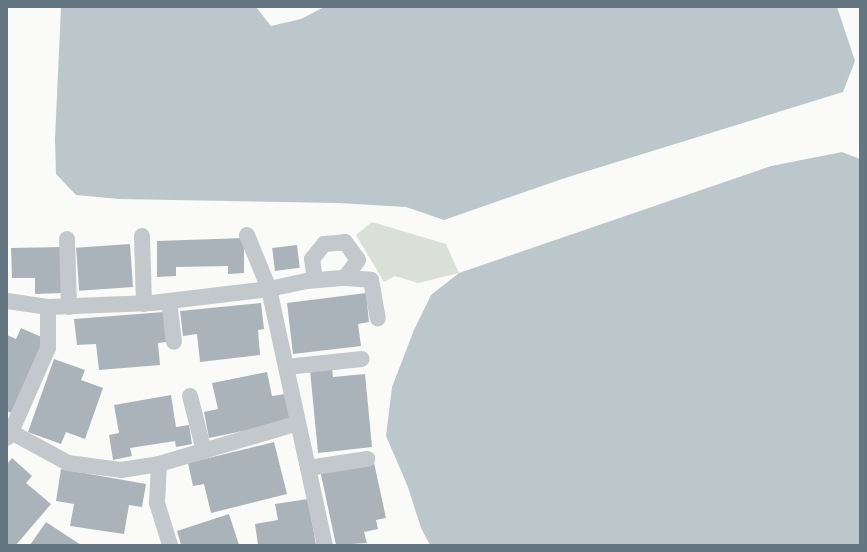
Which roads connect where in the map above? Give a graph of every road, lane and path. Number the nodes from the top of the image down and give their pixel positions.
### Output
1 (247, 235) dead end
2 (142, 236) dead end
3 (67, 239) dead end
4 (345, 278) junction
5 (315, 280) junction
6 (269, 289) junction
7 (7, 301) edge
8 (169, 301) junction
9 (144, 304) junction
10 (48, 307) junction
11 (69, 307) junction
12 (378, 318) dead end
13 (174, 342) dead end
14 (362, 360) dead end
15 (286, 367) junction
16 (190, 396) dead end
17 (298, 423) junction
18 (10, 429) edge
19 (204, 451) junction
20 (367, 459) dead end
21 (159, 464) junction
22 (308, 468) junction
23 (170, 545) edge
24 (325, 545) edge

1 - 6 lane
2 - 9 lane
3 - 11 lane
4 - 5 lane
4 - 5 lane
4 - 12 lane
5 - 6 lane
6 - 8 lane
6 - 15 lane
7 - 10 lane
8 - 9 lane
8 - 13 lane
9 - 11 lane
10 - 11 lane
10 - 18 lane
14 - 15 lane
15 - 17 lane
16 - 19 lane
17 - 19 lane
17 - 22 lane
18 - 21 lane
19 - 21 lane
20 - 22 lane
21 - 23 lane
22 - 24 lane

